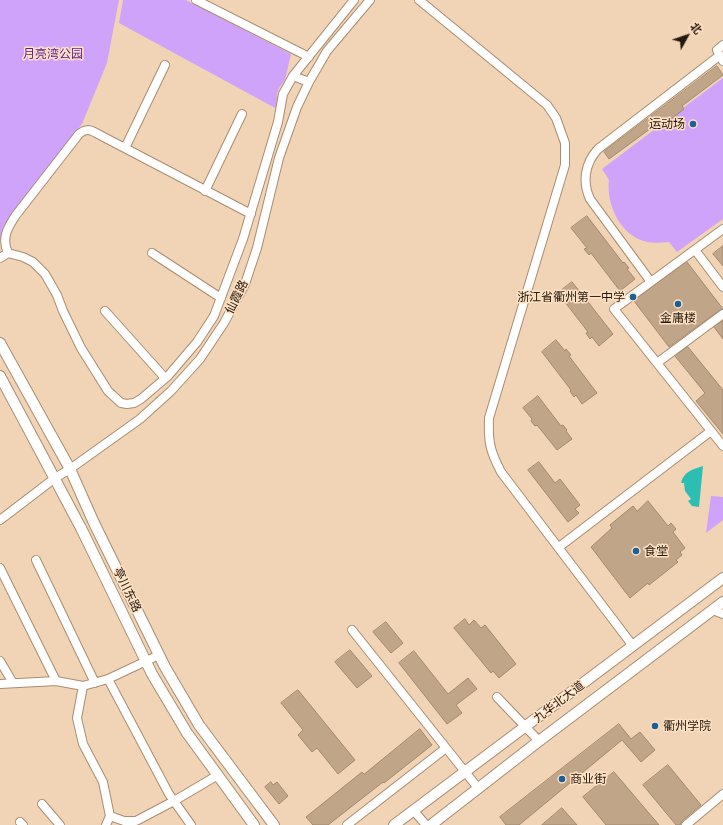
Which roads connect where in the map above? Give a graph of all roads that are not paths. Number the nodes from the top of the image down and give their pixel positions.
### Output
1 (196, 0) edge
2 (354, 0) edge
3 (370, 0) edge
4 (419, 0) edge
5 (723, 45) edge
6 (309, 56) junction
7 (721, 58) edge
8 (165, 65) dead end
9 (293, 76) junction
10 (309, 82) junction
11 (242, 114) dead end
12 (125, 148) junction
13 (205, 191) junction
14 (251, 214) junction
15 (723, 229) edge
16 (695, 250) junction
17 (8, 253) junction
18 (152, 253) dead end
19 (0, 258) edge
20 (651, 282) junction
21 (723, 287) edge
22 (221, 298) junction
23 (105, 311) dead end
24 (723, 314) edge
25 (0, 343) edge
26 (658, 363) junction
27 (0, 376) edge
28 (165, 378) junction
29 (711, 431) junction
30 (723, 446) edge
31 (70, 469) junction
32 (55, 478) junction
33 (0, 520) edge
34 (559, 548) junction
35 (36, 560) dead end
36 (0, 568) edge
37 (723, 578) edge
38 (723, 602) edge
39 (713, 610) junction
40 (723, 614) edge
41 (352, 630) dead end
42 (633, 646) junction
43 (159, 655) junction
44 (0, 661) edge
45 (146, 662) junction
46 (108, 679) junction
47 (56, 681) junction
48 (13, 683) junction
49 (95, 683) junction
50 (0, 684) edge
51 (83, 686) junction
52 (497, 697) dead end
53 (524, 728) junction
54 (539, 741) junction
55 (446, 748) junction
56 (465, 772) junction
57 (218, 775) junction
58 (478, 788) junction
59 (723, 794) edge
60 (174, 801) junction
61 (42, 804) dead end
62 (414, 811) junction
63 (110, 816) junction
64 (60, 825) edge
65 (106, 825) edge
66 (191, 825) edge
67 (254, 825) edge
68 (274, 825) edge
69 (347, 825) edge
70 (394, 825) edge
71 (426, 825) edge
72 (431, 825) edge
73 (686, 825) edge

1 - 6 street
2 - 6 street
3 - 10 street, 仙霞路
4 - 34 street
5 - 7 street
6 - 9 street
7 - 20 street
8 - 12 street
9 - 10 street
9 - 14 street
10 - 31 street, 仙霞路
11 - 13 street
12 - 13 street
12 - 17 street
13 - 14 street
14 - 22 street
15 - 16 street
16 - 20 street
16 - 21 street
17 - 19 street
17 - 28 street
18 - 22 street
20 - 26 street
22 - 28 street
23 - 28 street
24 - 26 street
25 - 31 main road, 亭川东路
26 - 29 street
27 - 32 main road, 亭川东路
29 - 30 street
29 - 34 street
31 - 32 street, 仙霞路
31 - 43 main road, 亭川东路
32 - 33 street, 仙霞路
32 - 45 main road, 亭川东路
34 - 42 street
35 - 49 street
36 - 47 street
37 - 42 main road, 九华北大道
38 - 39 main road, 九华北大道
39 - 40 street
39 - 54 main road, 九华北大道
41 - 55 street
42 - 53 main road, 九华北大道
43 - 45 street
43 - 68 main road, 亭川东路
44 - 48 street
45 - 46 street
45 - 57 main road, 亭川东路
46 - 49 street
46 - 60 street
47 - 48 street
47 - 51 street
48 - 50 street
49 - 51 street
51 - 63 street
52 - 53 street
53 - 54 street
53 - 56 main road, 九华北大道
54 - 58 main road, 九华北大道
55 - 56 street
55 - 69 street
56 - 58 street
56 - 62 main road, 九华北大道
57 - 60 street
57 - 67 main road, 亭川东路
58 - 72 main road, 九华北大道
59 - 73 street
60 - 63 street
60 - 66 street
61 - 64 street
62 - 70 main road, 九华北大道
62 - 71 street
63 - 65 street

